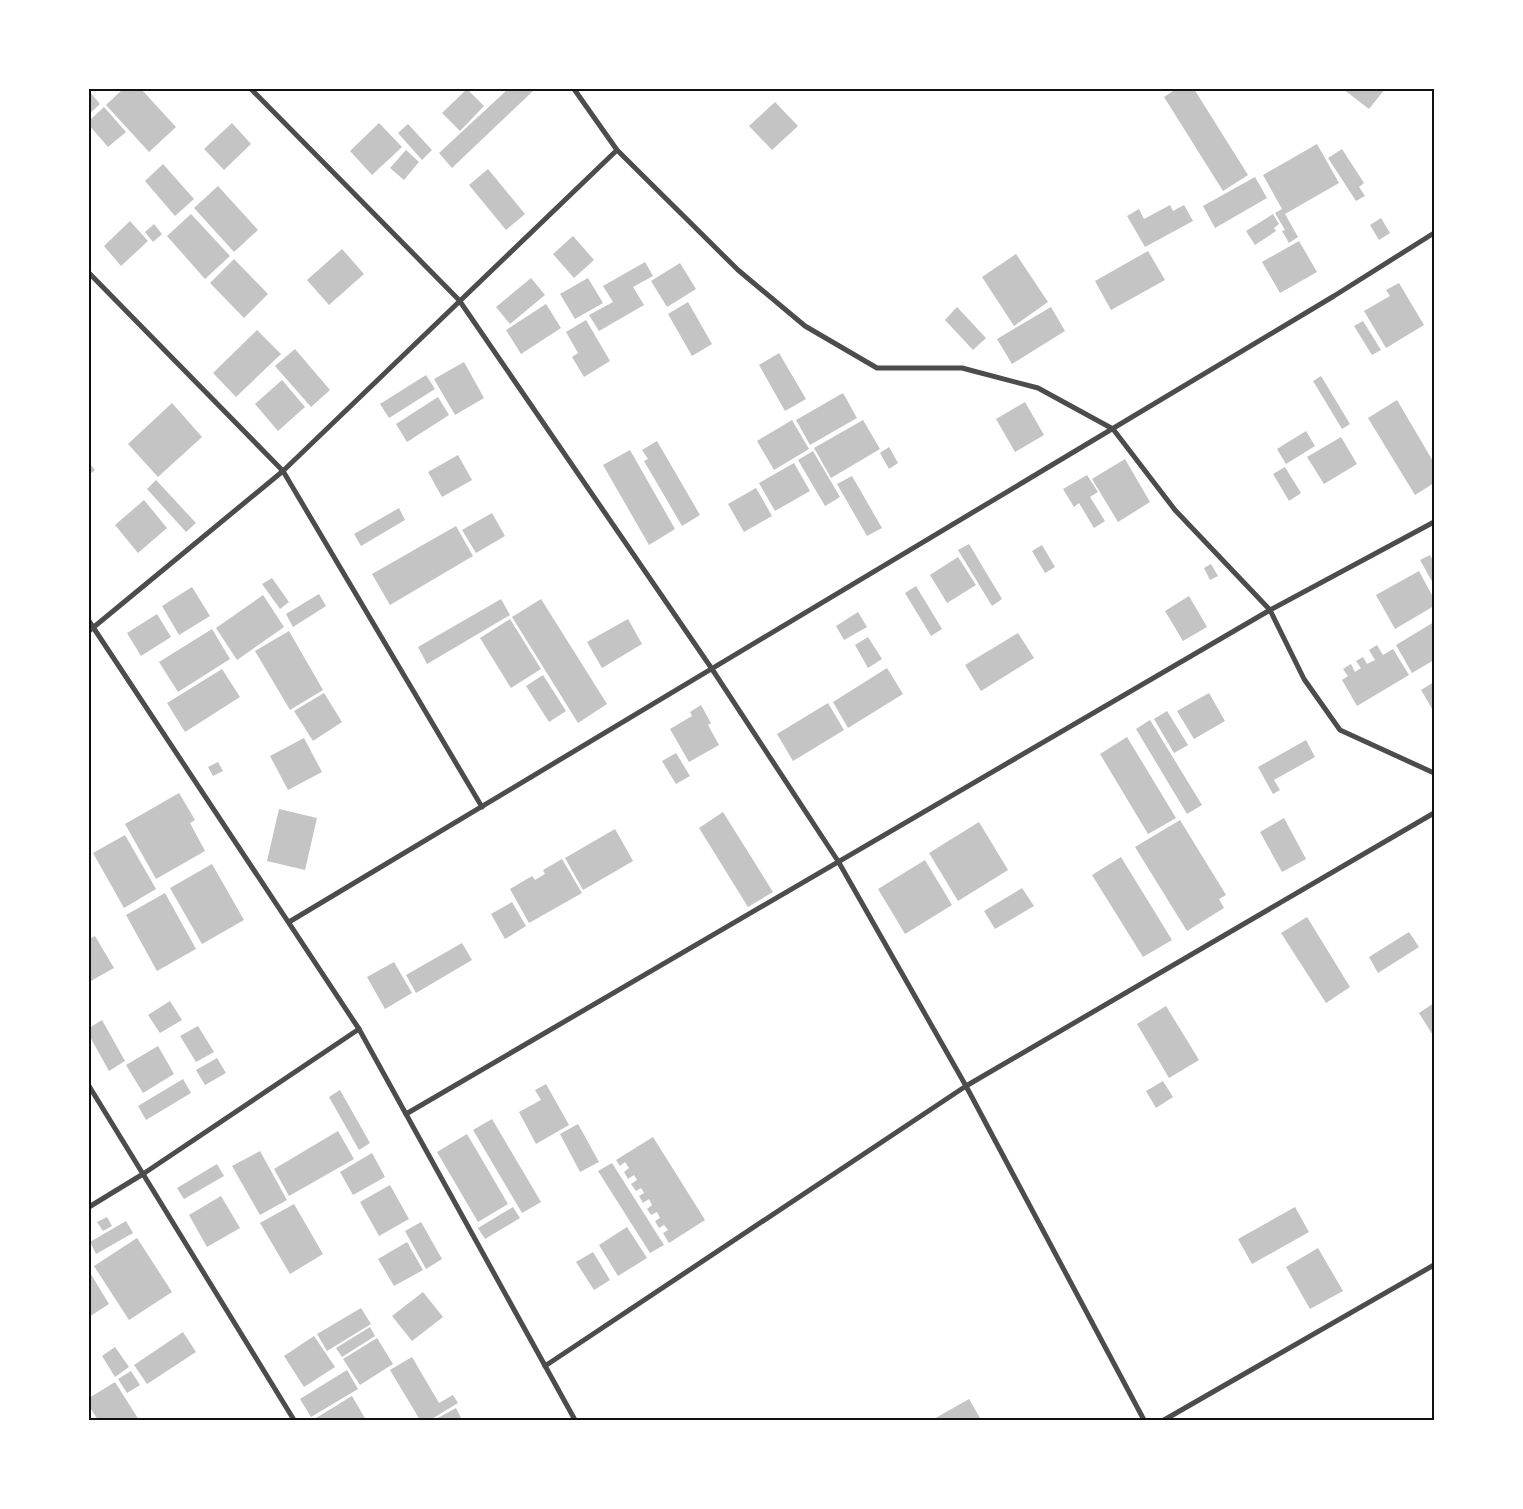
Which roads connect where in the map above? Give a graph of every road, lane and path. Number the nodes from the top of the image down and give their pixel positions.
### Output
1 (251, 89) edge
2 (574, 89) edge
3 (616, 150) junction
4 (1434, 233) edge
5 (89, 273) edge
6 (458, 300) junction
7 (1112, 428) junction
8 (283, 471) junction
9 (1434, 522) edge
10 (1270, 610) junction
11 (89, 621) edge
12 (94, 627) junction
13 (89, 631) edge
14 (712, 669) junction
15 (1434, 773) edge
16 (482, 807) junction
17 (1434, 813) edge
18 (838, 861) junction
19 (289, 922) junction
20 (359, 1029) junction
21 (89, 1086) edge
22 (966, 1086) junction
23 (406, 1114) junction
24 (143, 1174) junction
25 (89, 1207) edge
26 (1434, 1265) edge
27 (546, 1366) junction
28 (294, 1420) edge
29 (575, 1420) edge
30 (1144, 1420) edge
31 (1164, 1420) edge

1 - 6 street
2 - 3 street
3 - 6 street
3 - 7 street
4 - 7 street
5 - 8 street
6 - 8 street
6 - 14 street
7 - 10 street
7 - 14 street
8 - 12 street
8 - 16 street
9 - 10 street
10 - 15 street
10 - 18 street
11 - 12 street
12 - 13 street
12 - 19 street
14 - 16 street
14 - 18 street
16 - 19 street
17 - 22 street
18 - 22 street
18 - 23 street
19 - 20 street
20 - 23 street
20 - 24 street
21 - 24 street
22 - 27 street
22 - 30 street
23 - 27 street
24 - 25 street
24 - 28 street
26 - 31 street
27 - 29 street

